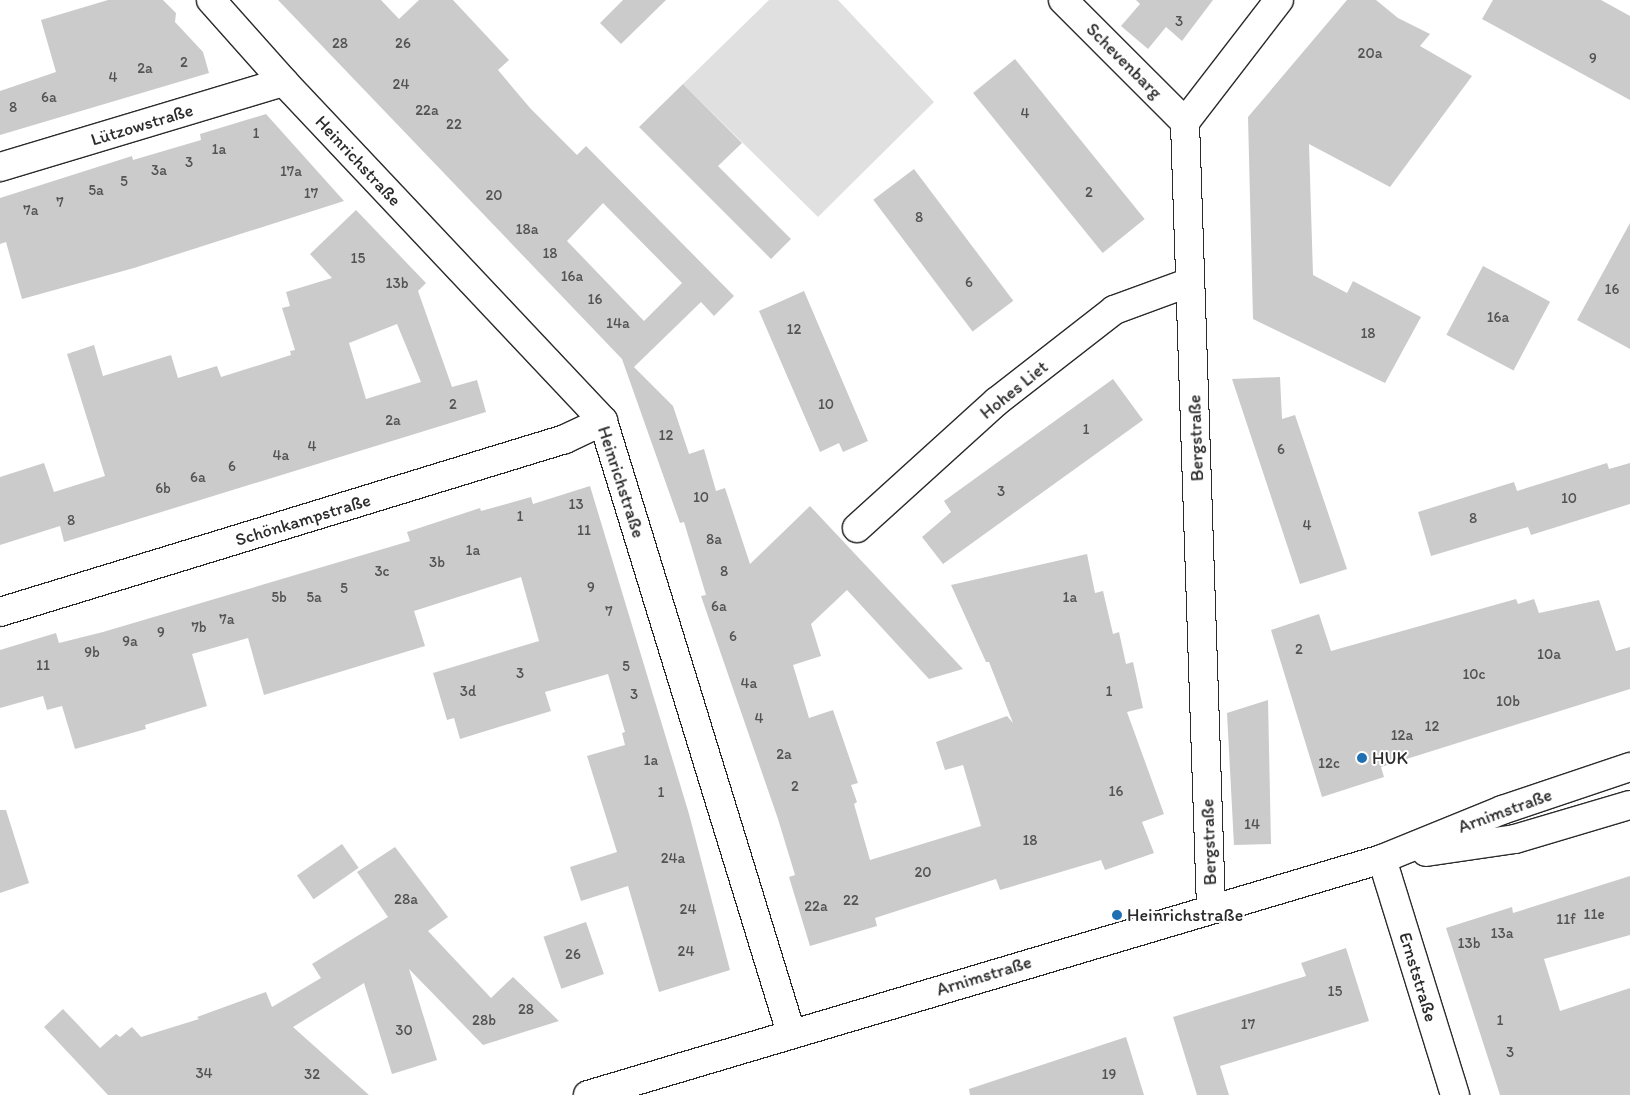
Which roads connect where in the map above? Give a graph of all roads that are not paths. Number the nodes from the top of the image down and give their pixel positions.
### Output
1 (211, 0) edge
2 (1063, 0) edge
3 (1279, 0) edge
4 (284, 82) junction
5 (1185, 122) junction
6 (0, 167) edge
7 (1190, 282) junction
8 (603, 421) junction
9 (857, 528) dead end
10 (0, 612) edge
11 (1630, 767) edge
12 (1630, 805) edge
13 (1382, 858) junction
14 (1211, 907) junction
15 (791, 1033) junction
16 (588, 1095) edge
17 (1455, 1095) edge

1 - 4 street, Heinrichstraße
2 - 5 street, Schevenbarg
3 - 5 street
4 - 6 street, Lützowstraße
4 - 8 street, Heinrichstraße
5 - 7 street, Bergstraße
7 - 9 street, Hohes Liet
7 - 14 street, Bergstraße
8 - 10 street, Schönkampstraße
8 - 15 street, Heinrichstraße
11 - 13 street, Arnimstraße
12 - 13 street, Arnimstraße
13 - 14 street, Arnimstraße
13 - 17 street, Ernststraße
14 - 15 street, Arnimstraße
15 - 16 street, Arnimstraße

